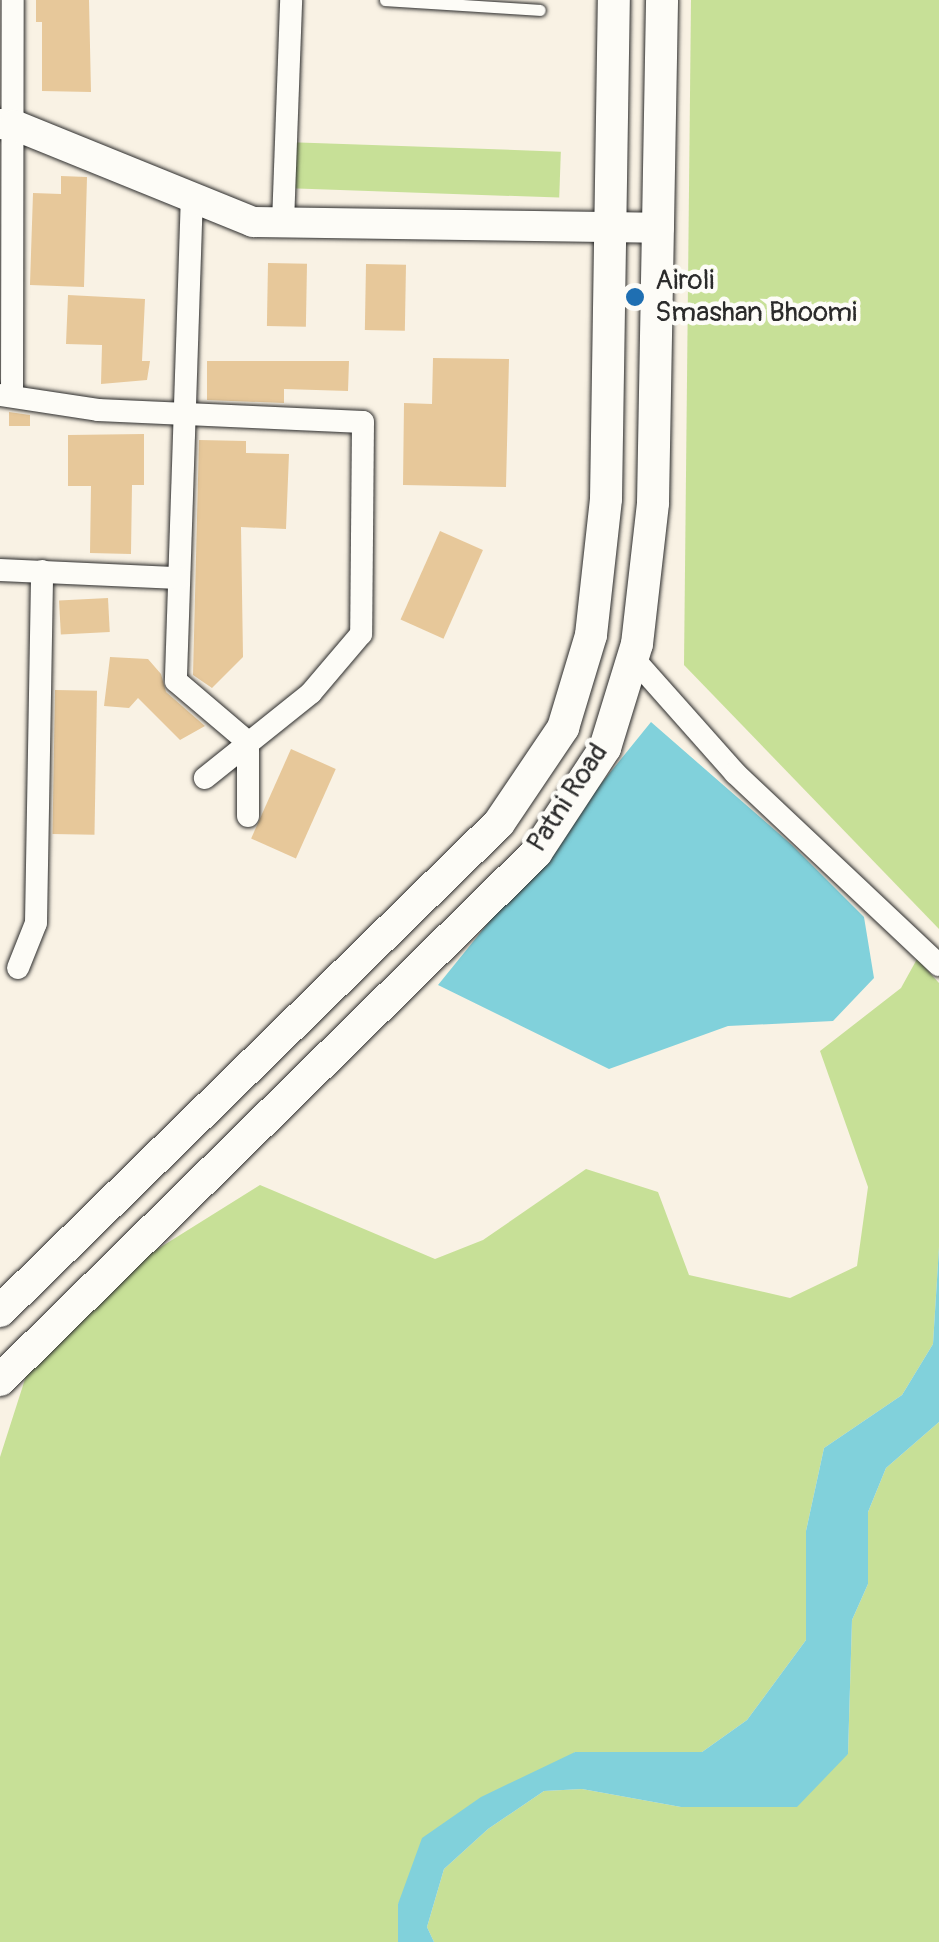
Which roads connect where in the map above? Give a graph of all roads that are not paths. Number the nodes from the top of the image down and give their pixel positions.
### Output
1 (13, 0) edge
2 (291, 0) edge
3 (385, 0) edge
4 (614, 0) edge
5 (662, 0) edge
6 (540, 10) dead end
7 (7, 124) edge
8 (192, 194) junction
9 (283, 223) junction
10 (612, 226) junction
11 (659, 228) junction
12 (6, 396) edge
13 (184, 416) junction
14 (0, 570) edge
15 (42, 571) junction
16 (178, 578) junction
17 (633, 658) junction
18 (248, 742) junction
19 (205, 778) dead end
20 (248, 816) dead end
21 (939, 965) edge
22 (18, 968) dead end
23 (0, 1311) edge
24 (0, 1380) edge

1 - 7 street
2 - 9 street
3 - 6 lane
4 - 10 main road, Patni Road
5 - 11 main road, Patni Road
7 - 8 street
7 - 12 street
8 - 9 street
8 - 13 street
9 - 10 street
10 - 11 street
10 - 23 main road, Patni Road
11 - 17 main road, Patni Road
12 - 13 street
13 - 16 street
13 - 18 street
14 - 15 street
15 - 16 street
15 - 22 street
16 - 18 street
17 - 21 street
17 - 24 main road, Patni Road
18 - 19 street
18 - 20 street

